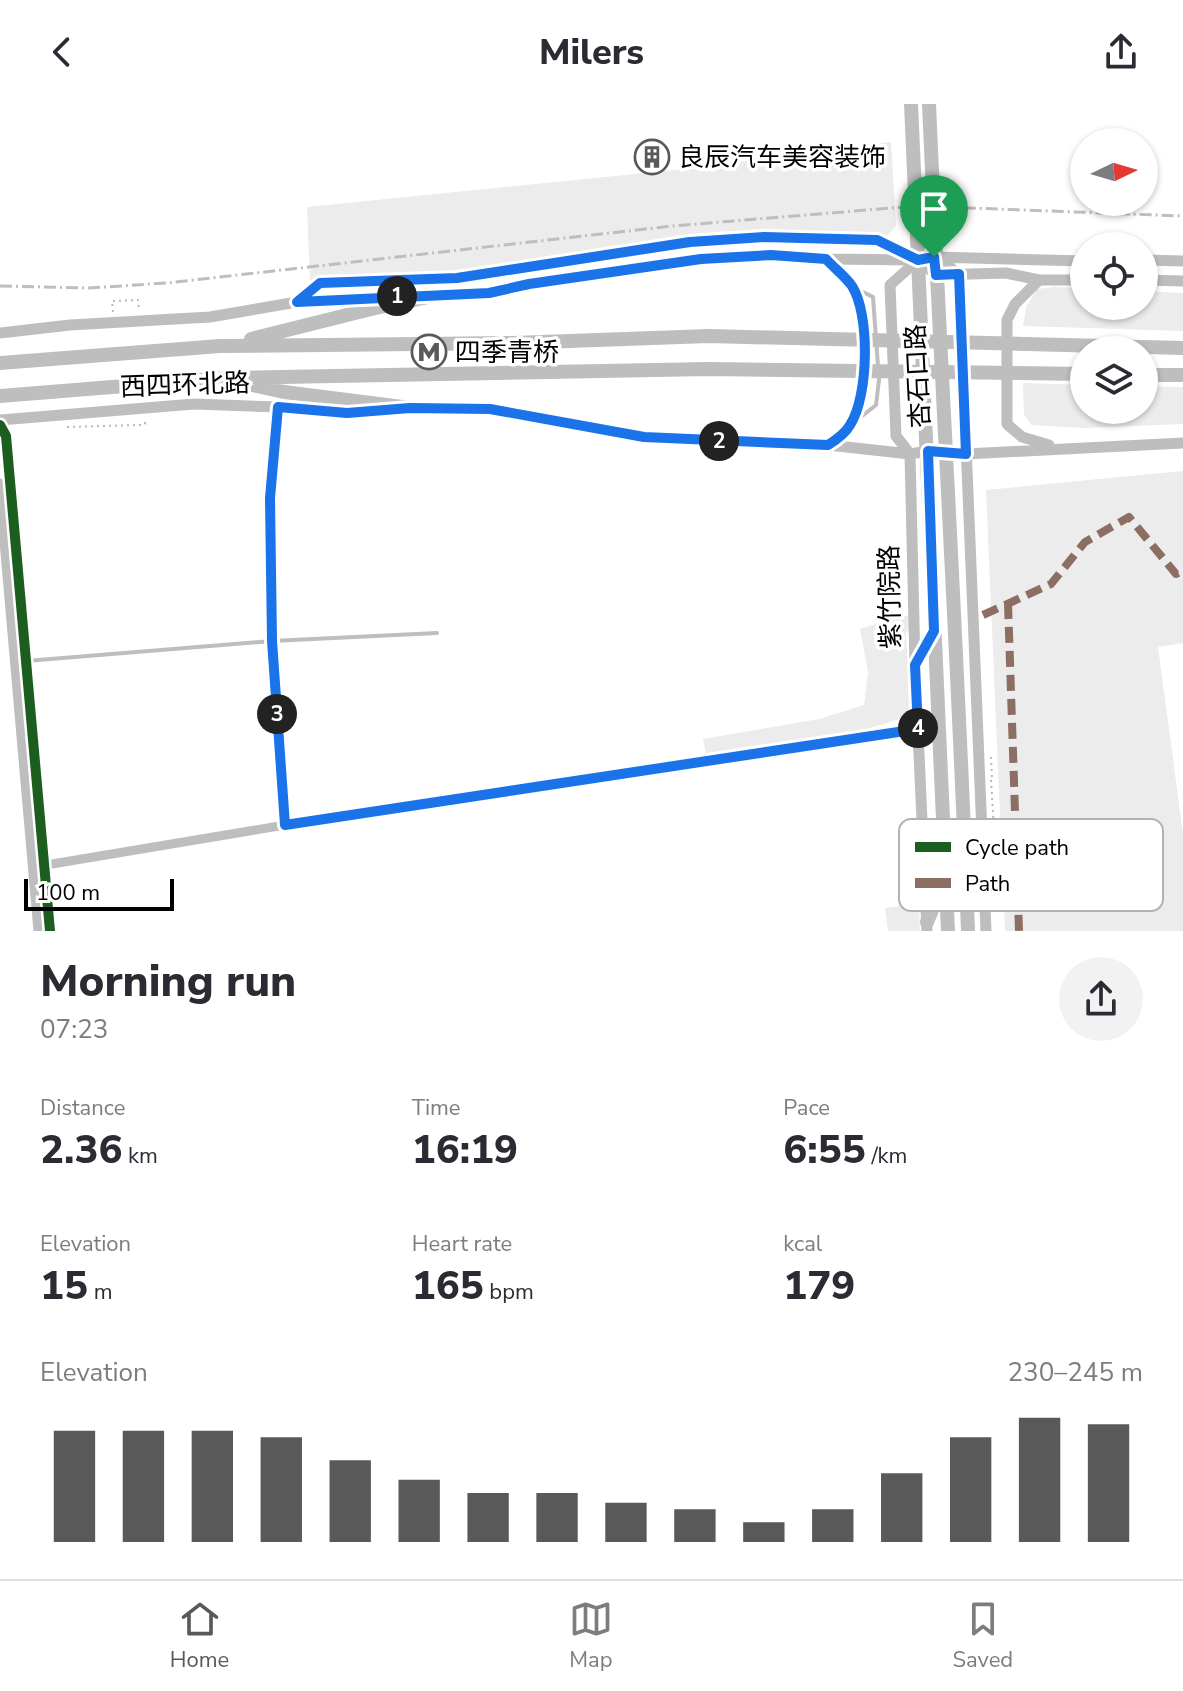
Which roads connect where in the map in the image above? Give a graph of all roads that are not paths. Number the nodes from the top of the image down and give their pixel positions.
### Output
1 (911, 104) edge
2 (929, 104) edge
3 (934, 257) junction
4 (826, 259) junction
5 (918, 260) junction
6 (1158, 260) edge
7 (1059, 261) junction
8 (1070, 261) edge
9 (1183, 261) edge
10 (1006, 273) junction
11 (959, 274) junction
12 (936, 275) junction
13 (1039, 280) junction
14 (1070, 280) edge
15 (1158, 280) edge
16 (1183, 281) edge
17 (852, 286) junction
18 (433, 296) junction
19 (0, 333) edge
20 (220, 346) junction
21 (1183, 348) edge
22 (0, 363) edge
23 (1070, 374) edge
24 (1158, 375) edge
25 (1183, 375) edge
26 (224, 378) junction
27 (0, 396) edge
28 (278, 407) junction
29 (410, 408) junction
30 (0, 422) edge
31 (851, 423) junction
32 (1183, 443) edge
33 (828, 445) junction
34 (1059, 448) junction
35 (928, 451) junction
36 (910, 454) junction
37 (946, 454) junction
38 (966, 454) junction
39 (0, 484) edge
40 (934, 631) junction
41 (437, 633) dead end
42 (272, 641) junction
43 (21, 662) junction
44 (915, 665) junction
45 (918, 729) junction
46 (922, 819) edge
47 (943, 819) edge
48 (964, 819) edge
49 (981, 819) edge
50 (285, 825) junction
51 (39, 866) junction
52 (947, 911) edge
53 (967, 911) edge
54 (985, 911) edge
55 (39, 931) edge
56 (50, 931) edge
57 (948, 931) edge
58 (968, 931) edge
59 (986, 931) edge

1 - 5 main road, 杏石口路
2 - 3 main road, 杏石口路
3 - 5 street
3 - 7 street
3 - 11 street
3 - 12 main road, 杏石口路
4 - 5 street
4 - 17 street
4 - 18 street
5 - 12 street
5 - 35 main road, 杏石口路
5 - 36 street
6 - 9 street
7 - 8 street
7 - 10 street
10 - 11 street
10 - 13 street
11 - 12 street
11 - 38 street
12 - 37 main road, 杏石口路
13 - 14 street
13 - 34 street
15 - 16 street
17 - 31 street
17 - 31 lane
18 - 19 street
18 - 20 main road
20 - 21 main road, 西四环北路
20 - 22 main road, 西四环北路
23 - 26 main road, 西四环北路
24 - 25 main road
26 - 27 main road, 西四环北路
26 - 29 main road
28 - 29 street, 西四环北路
28 - 30 street, 西四环北路
28 - 42 street
29 - 33 street, 西四环北路
30 - 43 street
31 - 33 street
32 - 34 street, 西四环北路
33 - 36 street, 西四环北路
34 - 38 street, 西四环北路
35 - 36 street, 西四环北路
35 - 37 street, 西四环北路
35 - 40 main road, 紫竹院路
36 - 44 street, 紫竹院路
37 - 38 street, 西四环北路
37 - 48 main road
38 - 49 street
39 - 43 street
40 - 44 main road
40 - 47 main road, 紫竹院路
41 - 42 lane
42 - 43 lane
42 - 50 street
43 - 51 street
44 - 45 street, 紫竹院路
45 - 46 street, 紫竹院路
45 - 50 street
50 - 51 street
51 - 55 street
51 - 56 street
52 - 57 main road, 紫竹院路
53 - 58 main road
54 - 59 street

